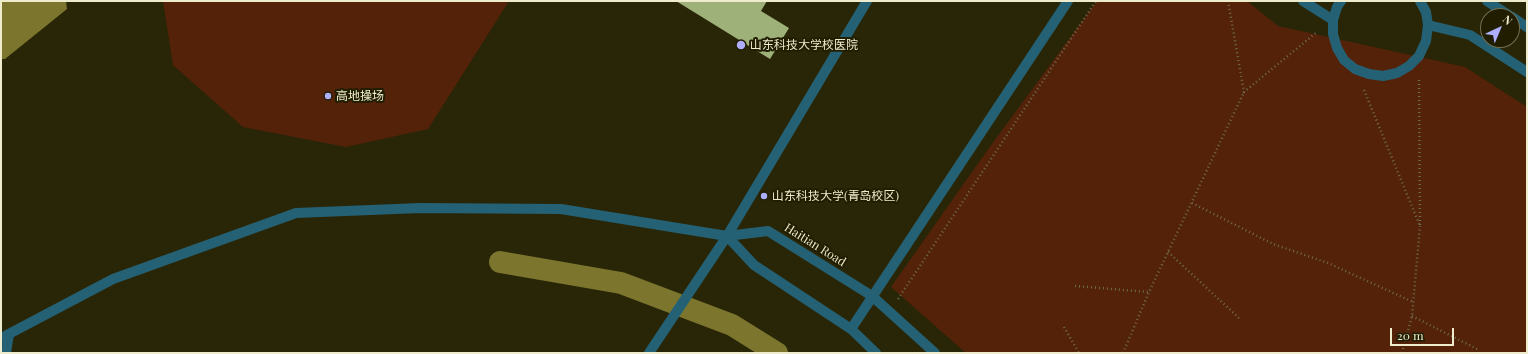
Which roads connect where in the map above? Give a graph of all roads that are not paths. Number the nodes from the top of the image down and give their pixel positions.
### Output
1 (867, 1) edge
2 (1068, 1) edge
3 (1303, 1) edge
4 (1341, 1) edge
5 (1420, 1) edge
6 (1487, 1) edge
7 (1498, 8) edge
8 (1333, 20) junction
9 (1428, 25) junction
10 (1527, 72) edge
11 (727, 236) junction
12 (872, 296) junction
13 (850, 329) junction
14 (5, 336) edge
15 (6, 353) edge
16 (649, 353) edge
17 (876, 353) edge
18 (935, 353) edge

1 - 11 lane
2 - 12 lane
3 - 8 lane
4 - 8 lane
5 - 9 lane
6 - 7 lane
8 - 9 lane
9 - 10 lane
11 - 12 lane, Haitian Road
11 - 13 lane
11 - 14 lane, Haitian Road
11 - 16 lane
12 - 13 lane
12 - 18 lane, Haitian Road
13 - 17 lane
14 - 15 lane

